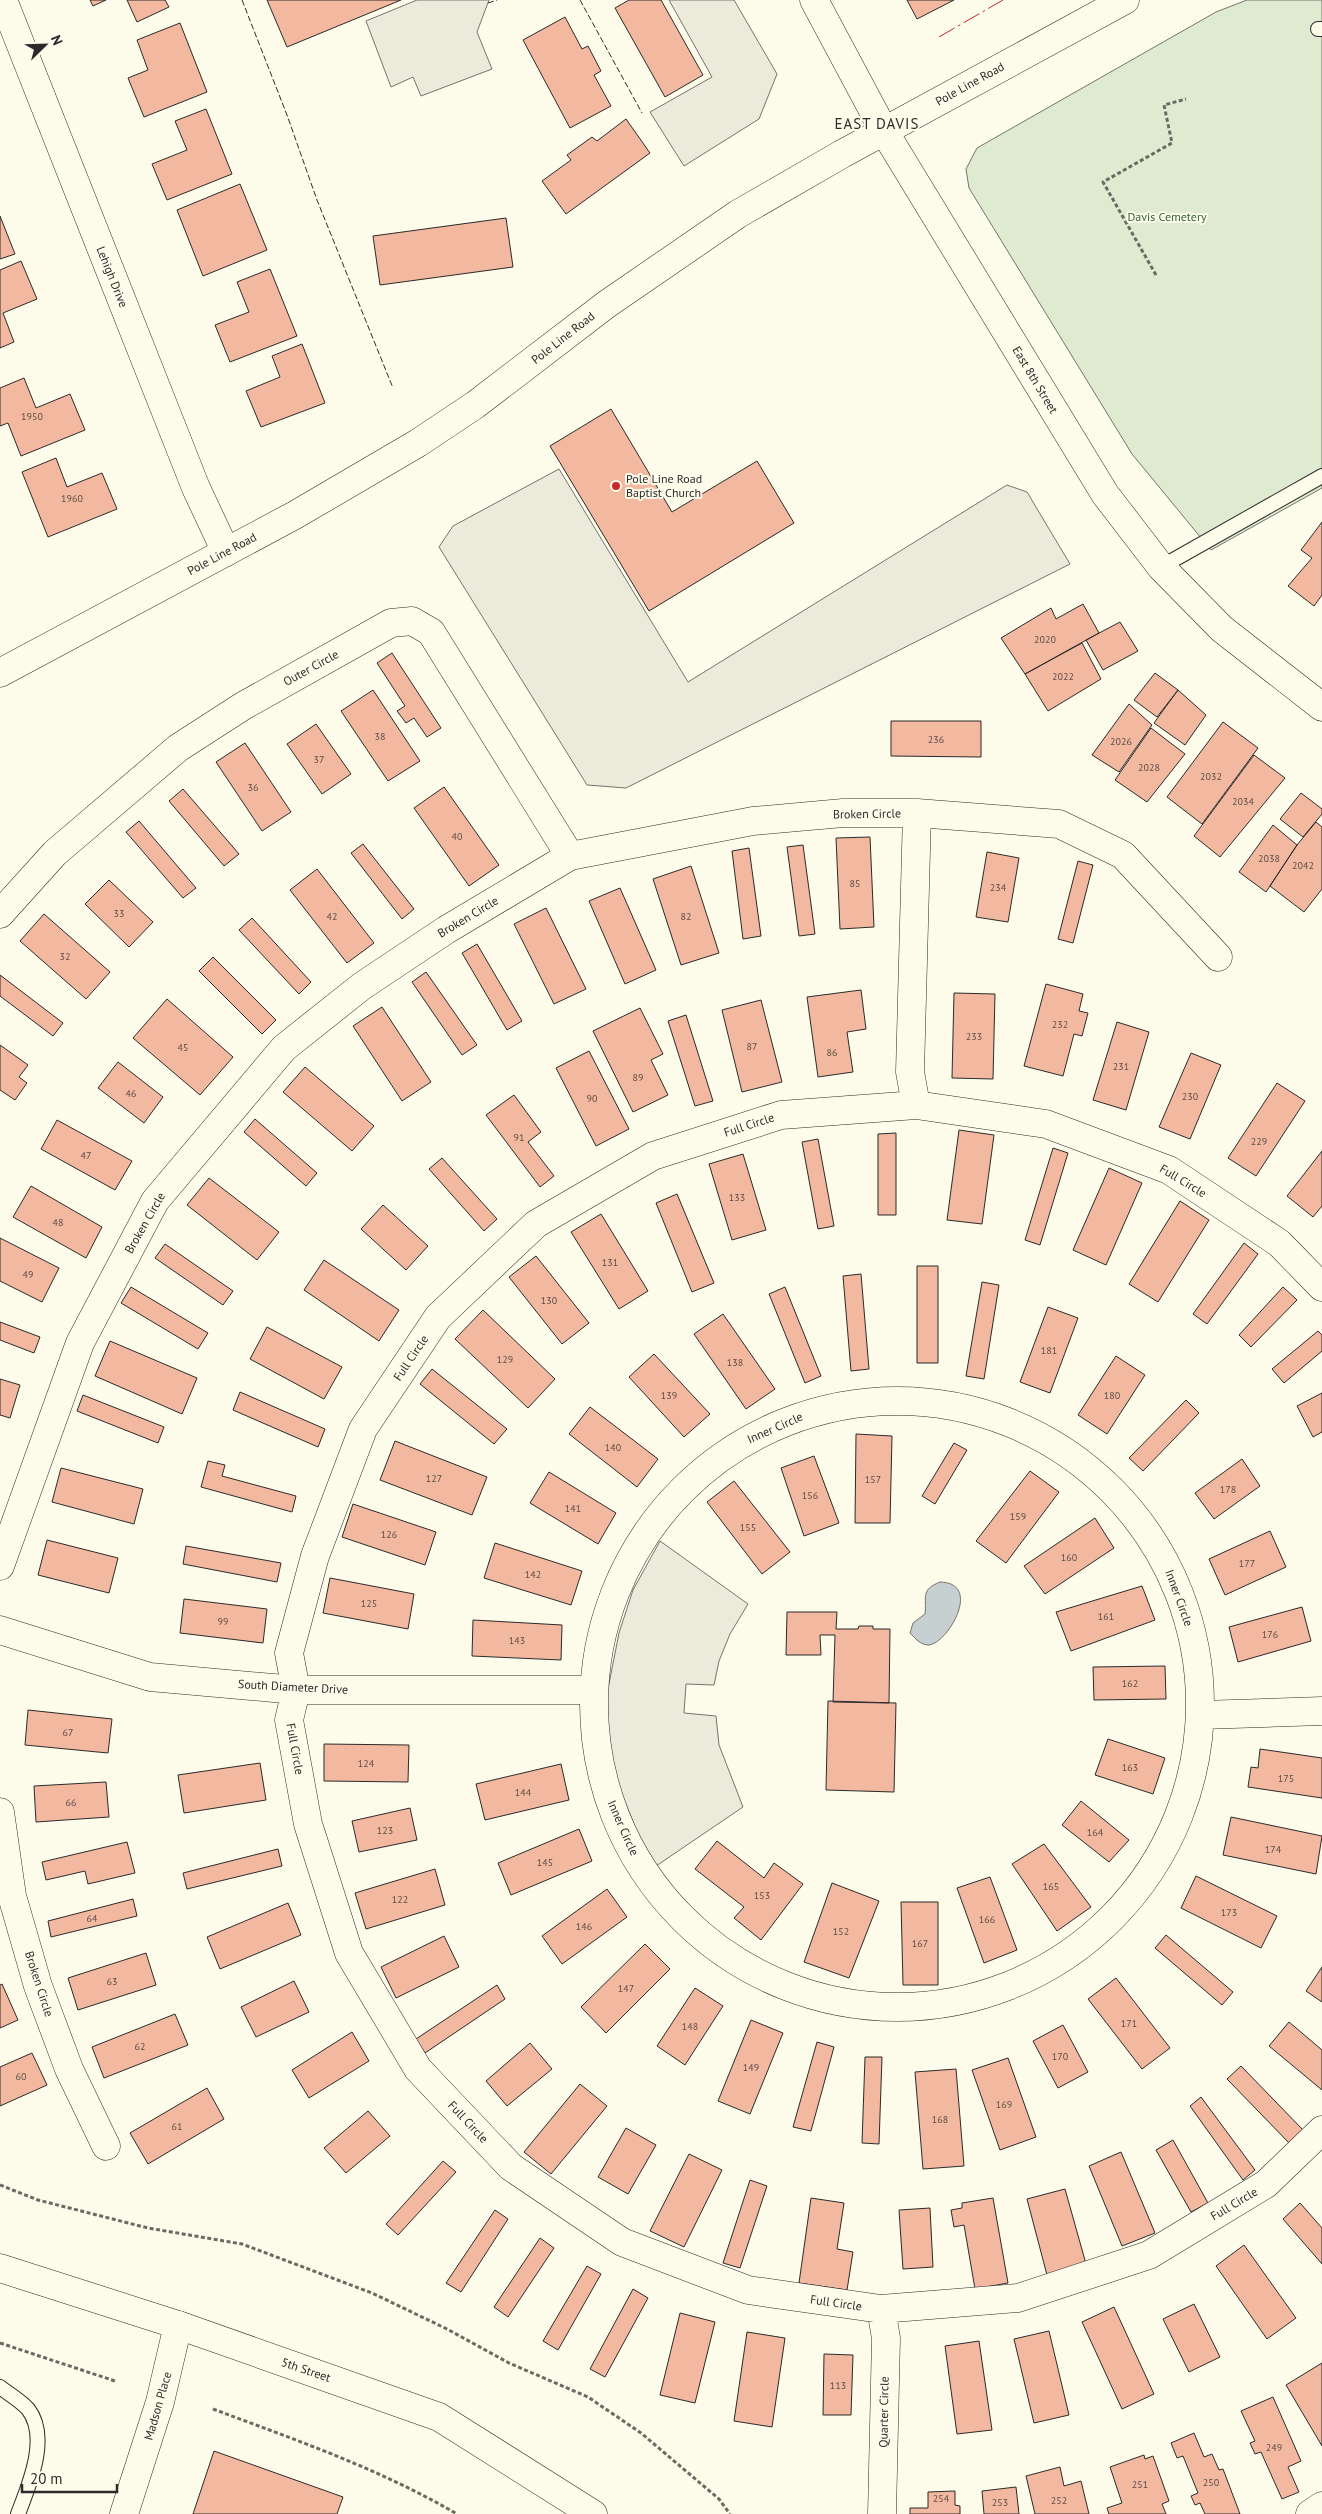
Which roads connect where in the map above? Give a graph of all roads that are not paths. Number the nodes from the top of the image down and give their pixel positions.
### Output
1 (3, 0) edge
2 (814, 0) edge
3 (1117, 2) edge
4 (884, 131) junction
5 (1322, 476) edge
6 (226, 552) junction
7 (1161, 568) junction
8 (0, 673) edge
9 (1322, 707) edge
10 (917, 813) junction
11 (570, 856) junction
12 (0, 914) edge
13 (1218, 957) dead end
14 (916, 1104) junction
15 (1322, 1287) edge
16 (0, 1566) edge
17 (0, 1630) edge
18 (296, 1690) junction
19 (594, 1690) junction
20 (1322, 1711) edge
21 (1201, 1715) junction
22 (0, 1812) edge
23 (1322, 2130) edge
24 (106, 2146) dead end
25 (0, 2268) edge
26 (881, 2310) junction
27 (178, 2325) junction
28 (0, 2387) edge
29 (1322, 2506) edge
30 (18, 2514) edge
31 (124, 2514) edge
32 (593, 2514) edge
33 (882, 2514) edge
34 (1310, 2514) edge

1 - 6 street, Lehigh Drive
2 - 4 street, East 8th Street
3 - 4 street, Pole Line Road
4 - 6 street, Pole Line Road
4 - 7 street, East 8th Street
5 - 7 lane
6 - 8 street, Pole Line Road
7 - 9 street, East 8th Street
10 - 11 street, Broken Circle
10 - 13 street, Broken Circle
10 - 14 street
11 - 12 street, Outer Circle
11 - 16 street, Broken Circle
14 - 15 street, Full Circle
14 - 18 street, Full Circle
17 - 18 street, South Diameter Drive
18 - 19 street, South Diameter Drive
18 - 26 street, Full Circle
19 - 21 street, Inner Circle
19 - 21 street, Inner Circle
20 - 21 street
22 - 24 street, Broken Circle
23 - 26 street, Full Circle
25 - 27 street, 5th Street
26 - 33 street, Quarter Circle
27 - 31 street, Madson Place
27 - 32 street, 5th Street
28 - 30 lane
29 - 34 street

